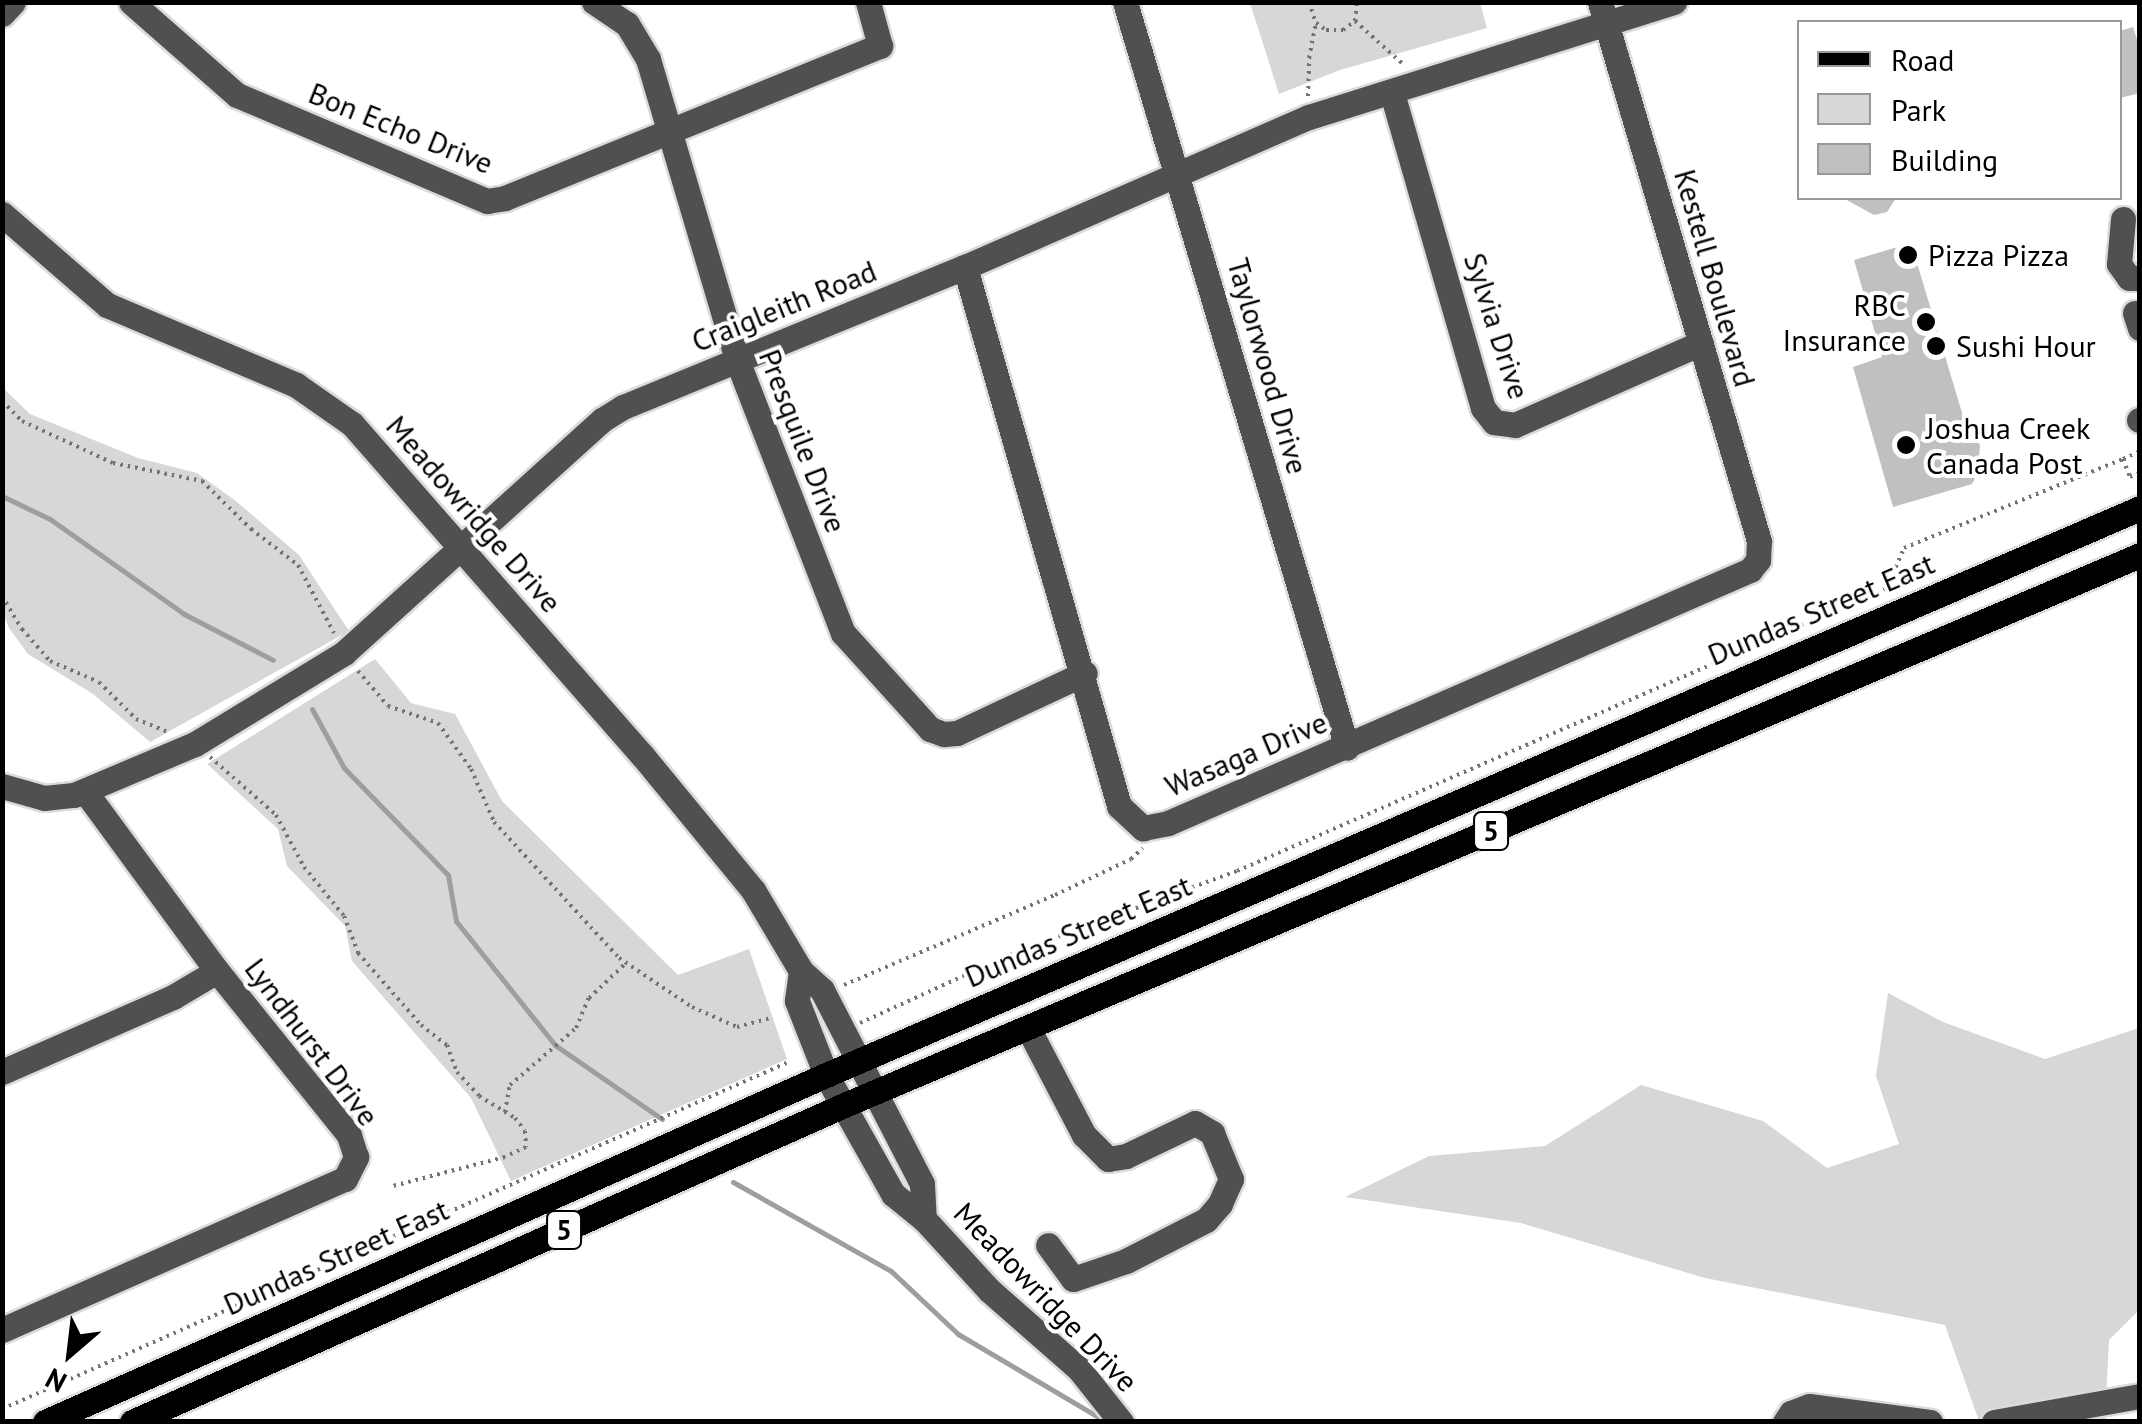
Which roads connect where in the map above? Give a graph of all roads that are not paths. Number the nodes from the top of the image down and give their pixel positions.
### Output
1 (12, 2) edge
2 (131, 2) edge
3 (594, 2) edge
4 (868, 2) edge
5 (1125, 2) edge
6 (1674, 2) edge
7 (1603, 12) edge
8 (2, 14) edge
9 (1392, 92) junction
10 (670, 129) junction
11 (1176, 173) junction
12 (2, 214) edge
13 (2122, 219) dead end
14 (965, 267) junction
15 (2140, 278) edge
16 (1701, 343) junction
17 (737, 360) junction
18 (2140, 508) edge
19 (461, 548) junction
20 (2140, 555) edge
21 (1750, 570) joint
22 (1084, 673) junction
23 (1347, 748) junction
24 (2, 786) edge
25 (85, 791) junction
26 (217, 970) junction
27 (801, 971) junction
28 (1028, 1028) junction
29 (858, 1061) junction
30 (2, 1072) edge
31 (826, 1075) junction
32 (874, 1093) junction
33 (842, 1106) junction
34 (924, 1219) junction
35 (1048, 1245) dead end
36 (2, 1330) edge
37 (2140, 1396) edge
38 (2091, 1414) edge
39 (45, 1422) edge
40 (132, 1422) edge
41 (1121, 1422) edge
42 (1785, 1422) edge
43 (1930, 1422) edge
44 (1994, 1422) edge

1 - 8 street
2 - 10 street, Bon Echo Drive
3 - 10 street, Presquile Drive
4 - 10 street, Bon Echo Drive
5 - 11 street, Taylorwood Drive
6 - 7 street, Craigleith Road
7 - 9 street, Craigleith Road
7 - 16 street, Kestell Boulevard
9 - 11 street, Craigleith Road
9 - 16 street, Sylvia Drive
10 - 17 street, Presquile Drive
11 - 14 street, Craigleith Road
11 - 23 street, Taylorwood Drive
12 - 19 street, Meadowridge Drive
13 - 15 street
14 - 17 street, Craigleith Road
14 - 22 street, Wasaga Drive
16 - 21 street, Kestell Boulevard
17 - 19 street, Craigleith Road
17 - 22 street, Presquile Drive
18 - 29 main road, Dundas Street East / 5
19 - 25 street, Craigleith Road
19 - 27 street, Meadowridge Drive
20 - 28 main road, 5
21 - 23 street, Wasaga Drive
22 - 23 street, Wasaga Drive
24 - 25 street, Craigleith Road
25 - 26 street, Lyndhurst Drive
26 - 30 street
26 - 36 street, Lyndhurst Drive
27 - 29 street, Meadowridge Drive
27 - 31 street, Meadowridge Drive
28 - 32 main road, 5
28 - 35 street
29 - 31 main road, Dundas Street East / 5
29 - 32 street, Meadowridge Drive
31 - 33 street, Meadowridge Drive
31 - 39 main road, Dundas Street East / 5
32 - 33 main road, 5
32 - 34 street, Meadowridge Drive
33 - 34 street, Meadowridge Drive
33 - 40 main road, 5
34 - 41 street, Meadowridge Drive
37 - 38 street
38 - 44 street
42 - 43 street

